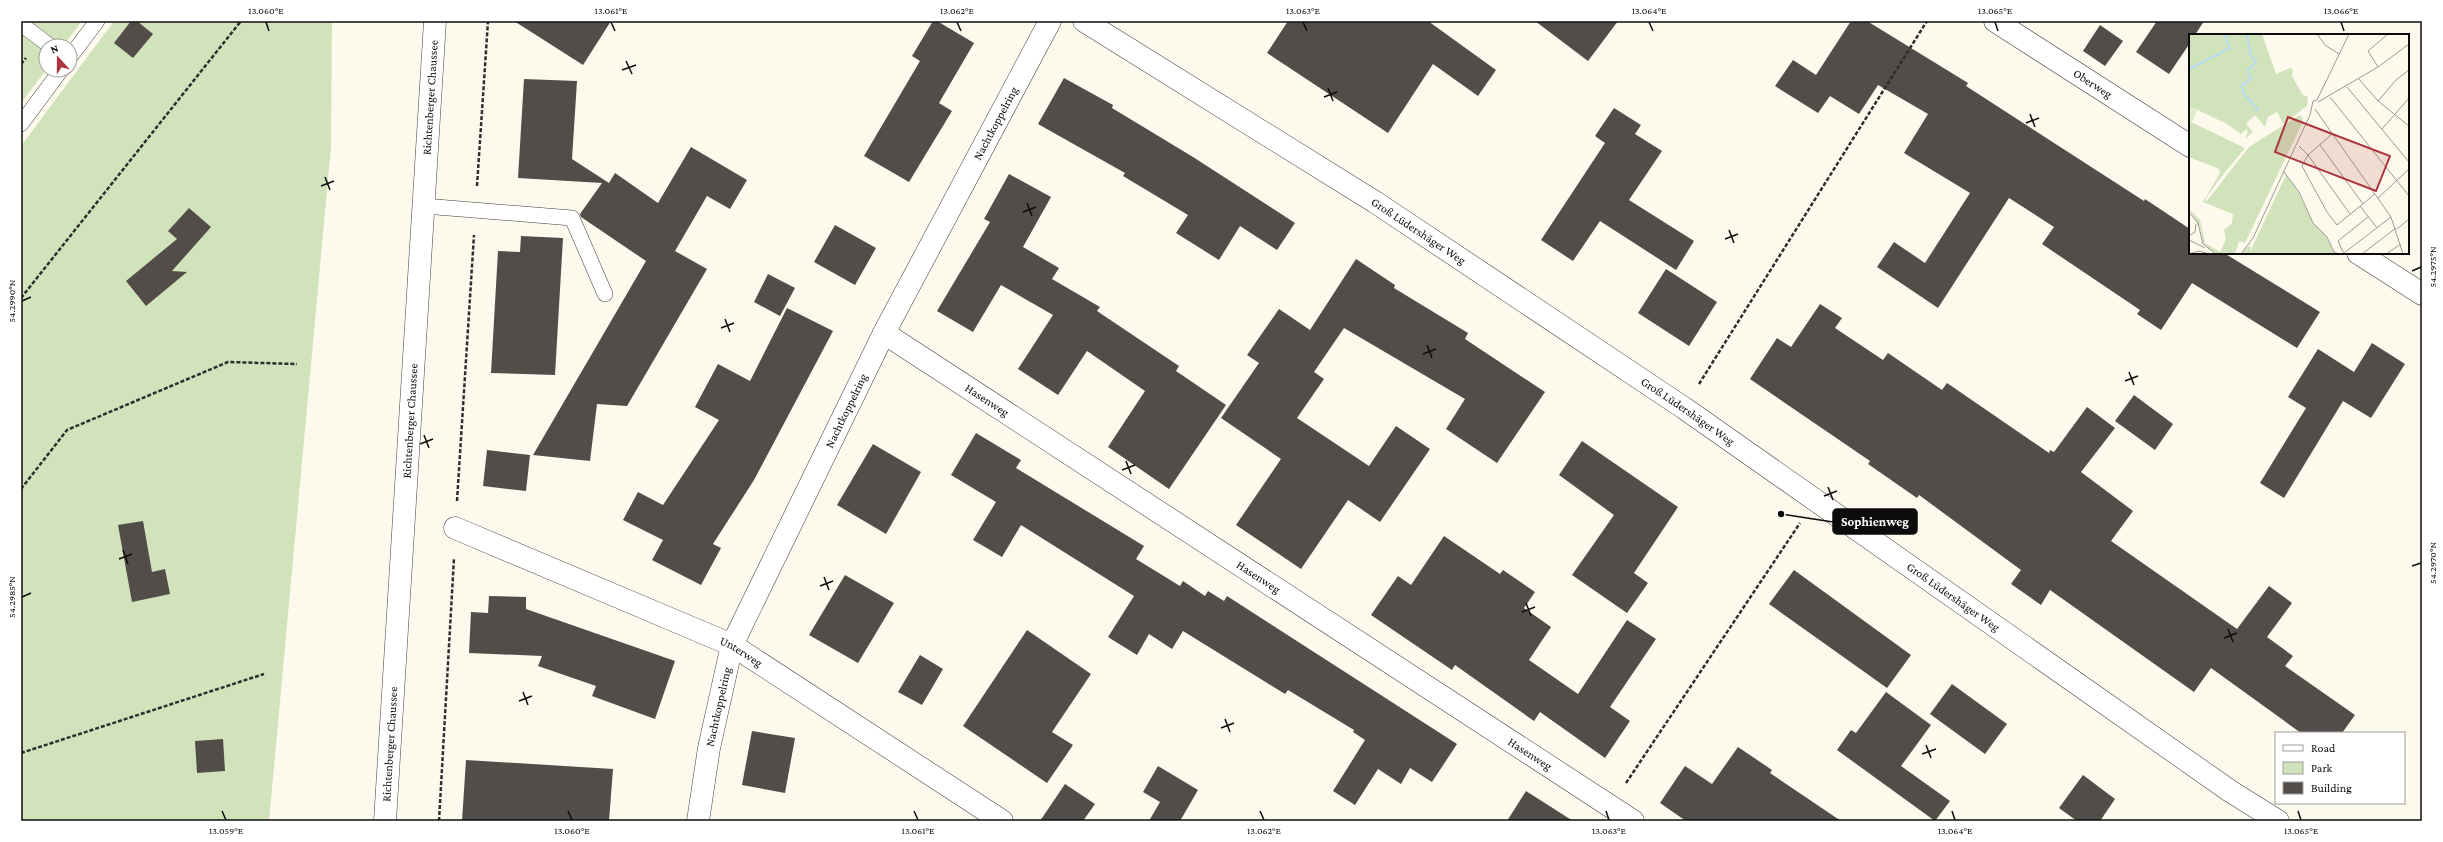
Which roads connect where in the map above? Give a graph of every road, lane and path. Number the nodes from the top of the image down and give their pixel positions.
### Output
1 (97, 21) edge
2 (241, 21) edge
3 (435, 21) edge
4 (488, 21) edge
5 (1050, 21) edge
6 (1084, 21) edge
7 (1927, 21) edge
8 (1995, 21) edge
9 (21, 24) edge
10 (39, 38) edge
11 (78, 46) edge
12 (55, 78) edge
13 (21, 124) edge
14 (2189, 145) edge
15 (424, 206) junction
16 (476, 212) junction
17 (2360, 254) edge
18 (604, 294) dead end
19 (2422, 294) edge
20 (21, 298) edge
21 (884, 333) junction
22 (297, 364) dead end
23 (1684, 408) junction
24 (21, 489) edge
25 (1815, 500) junction
26 (455, 528) junction
27 (732, 645) junction
28 (264, 674) dead end
29 (21, 753) edge
30 (1610, 807) junction
31 (385, 821) edge
32 (438, 821) edge
33 (698, 821) edge
34 (1002, 821) edge
35 (1633, 821) edge
36 (2278, 821) edge

1 - 11 lane
2 - 20 path
3 - 15 street, Richtenberger Chaussee
4 - 16 path
5 - 21 street, Nachtkoppelring
6 - 23 street, Groß Lüdershäger Weg
7 - 23 path
8 - 14 street, Oberweg
9 - 10 lane
12 - 13 lane
15 - 16 lane
15 - 31 street, Richtenberger Chaussee
16 - 18 lane
16 - 26 path
17 - 19 street
21 - 27 street, Nachtkoppelring
21 - 30 street, Hasenweg
22 - 24 path
23 - 25 street, Groß Lüdershäger Weg
25 - 30 path
25 - 36 street, Groß Lüdershäger Weg
26 - 27 street, Unterweg
26 - 32 path
27 - 33 street, Nachtkoppelring
27 - 34 street, Unterweg
28 - 29 path
30 - 35 street, Hasenweg

